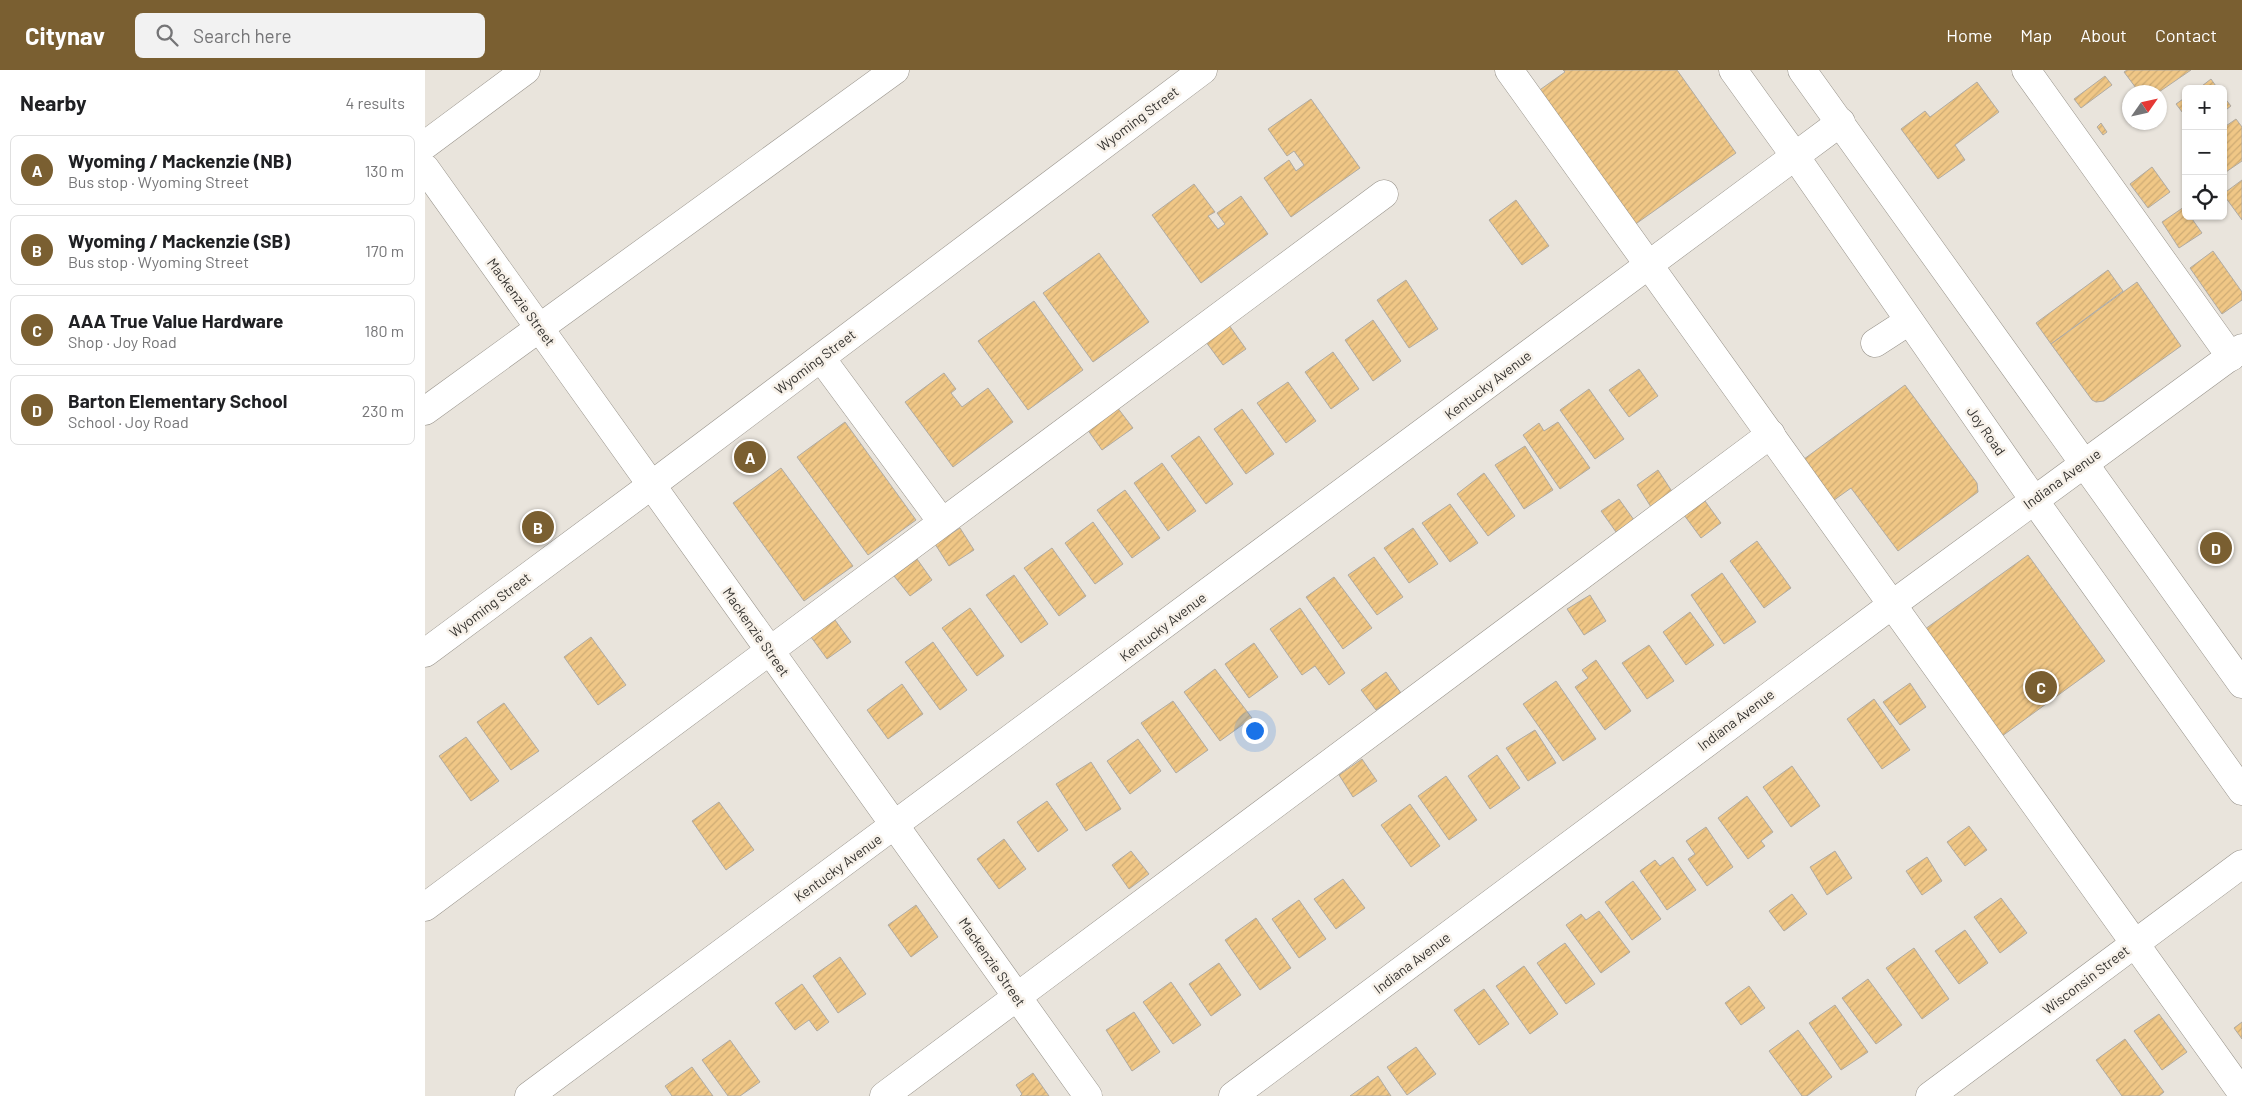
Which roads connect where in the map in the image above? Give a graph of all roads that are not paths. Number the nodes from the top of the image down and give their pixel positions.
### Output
1 (526, 70) edge
2 (895, 70) edge
3 (1203, 70) edge
4 (1509, 70) edge
5 (1733, 70) edge
6 (1802, 70) edge
7 (2026, 70) edge
8 (1841, 122) junction
9 (425, 145) edge
10 (1795, 156) junction
11 (425, 168) edge
12 (1384, 194) dead end
13 (1649, 264) junction
14 (1909, 320) junction
15 (540, 327) junction
16 (1875, 343) dead end
17 (2236, 352) edge
18 (821, 358) junction
19 (425, 411) edge
20 (1768, 423) junction
21 (2084, 463) junction
22 (653, 484) junction
23 (2033, 500) junction
24 (942, 522) junction
25 (1893, 604) junction
26 (769, 650) junction
27 (425, 653) edge
28 (2242, 684) edge
29 (2242, 791) edge
30 (895, 826) junction
31 (2242, 864) edge
32 (425, 906) edge
33 (2135, 943) junction
34 (1017, 998) junction
35 (2242, 1093) edge
36 (529, 1096) edge
37 (884, 1096) edge
38 (1087, 1096) edge
39 (1233, 1096) edge
40 (1930, 1096) edge

1 - 9 street
2 - 15 street
3 - 18 street, Wyoming Street
4 - 13 street
5 - 10 street, Joy Road
6 - 8 street
7 - 17 street
8 - 10 street, Kentucky Avenue
8 - 21 street
10 - 13 street, Kentucky Avenue
10 - 14 street, Joy Road
11 - 15 street, Mackenzie Street
12 - 24 street
13 - 20 street
13 - 30 street, Kentucky Avenue
14 - 16 street
14 - 23 street, Joy Road
15 - 19 street
15 - 22 street, Mackenzie Street
17 - 21 street, Indiana Avenue
18 - 22 street, Wyoming Street
18 - 24 street
20 - 25 street
20 - 34 street
21 - 23 street, Indiana Avenue
21 - 28 street
22 - 26 street, Mackenzie Street
22 - 27 street, Wyoming Street
23 - 25 street, Indiana Avenue
23 - 29 street, Joy Road
24 - 26 street
25 - 33 street
25 - 39 street, Indiana Avenue
26 - 30 street, Mackenzie Street
26 - 32 street
30 - 34 street, Mackenzie Street
30 - 36 street, Kentucky Avenue
31 - 33 street, Wisconsin Street
33 - 35 street
33 - 40 street, Wisconsin Street
34 - 37 street
34 - 38 street, Mackenzie Street

